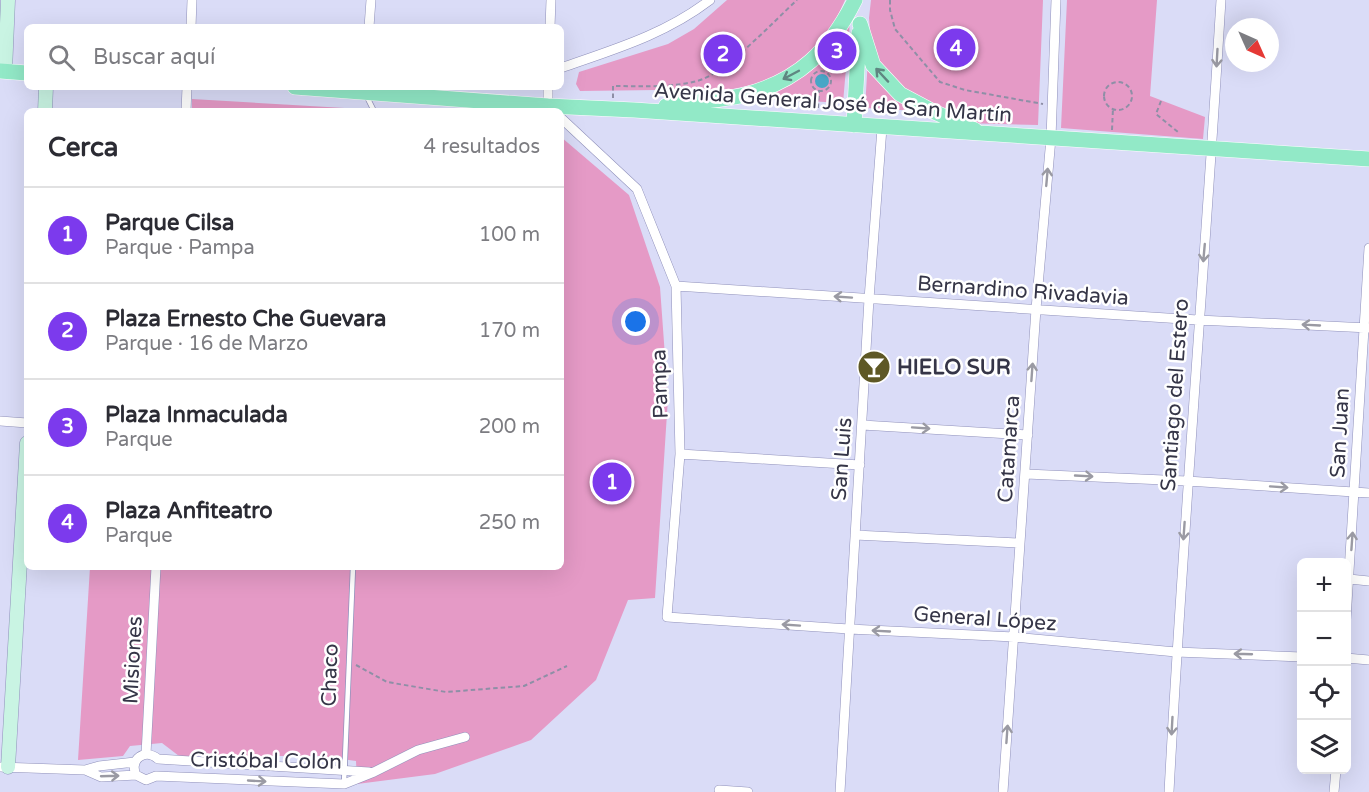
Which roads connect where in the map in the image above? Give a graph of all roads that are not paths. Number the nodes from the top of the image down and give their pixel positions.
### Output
1 (8, 0) edge
2 (192, 0) edge
3 (371, 0) edge
4 (551, 0) edge
5 (711, 0) edge
6 (855, 0) edge
7 (861, 0) edge
8 (1056, 0) edge
9 (1221, 0) edge
10 (190, 24) edge
11 (369, 24) edge
12 (550, 24) edge
13 (860, 24) junction
14 (564, 67) edge
15 (3, 71) edge
16 (24, 72) edge
17 (46, 90) edge
18 (187, 90) edge
19 (365, 90) edge
20 (374, 90) edge
21 (548, 90) edge
22 (45, 108) edge
23 (186, 108) edge
24 (373, 108) edge
25 (541, 108) edge
26 (550, 108) edge
27 (564, 109) edge
28 (634, 110) junction
29 (564, 121) edge
30 (854, 125) junction
31 (882, 128) junction
32 (986, 135) junction
33 (1050, 138) junction
34 (1212, 149) junction
35 (1369, 159) edge
36 (1369, 248) edge
37 (676, 286) junction
38 (869, 299) junction
39 (1036, 309) junction
40 (1198, 320) junction
41 (1366, 328) edge
42 (0, 421) edge
43 (24, 423) edge
44 (862, 424) junction
45 (1028, 435) junction
46 (680, 454) junction
47 (860, 465) junction
48 (1026, 474) junction
49 (1187, 481) junction
50 (24, 485) edge
51 (1355, 492) junction
52 (1369, 493) edge
53 (855, 535) junction
54 (1020, 543) junction
55 (1350, 558) edge
56 (156, 570) edge
57 (353, 570) edge
58 (1351, 579) edge
59 (1369, 580) edge
60 (667, 617) joint
61 (849, 629) junction
62 (1014, 637) junction
63 (1176, 652) junction
64 (1297, 657) edge
65 (1351, 658) edge
66 (1369, 660) edge
67 (465, 737) dead end
68 (146, 754) junction
69 (158, 759) junction
70 (135, 762) junction
71 (4, 767) edge
72 (85, 770) junction
73 (344, 772) junction
74 (374, 772) junction
75 (1336, 774) edge
76 (136, 775) junction
77 (156, 776) junction
78 (344, 784) junction
79 (719, 790) dead end
80 (748, 792) edge
81 (840, 792) edge
82 (1003, 792) edge
83 (1168, 792) edge
84 (1334, 792) edge

1 - 15 main road
2 - 10 street
3 - 11 street
4 - 12 street
5 - 14 street
6 -> 28 main road
7 - 13 main road
8 - 33 street, Catamarca
9 -> 34 street, Santiago del Estero
13 - 30 main road
32 -> 13 main road
15 - 16 main road
17 - 22 main road
18 - 23 street
19 - 24 lane
20 - 25 main road, Avenida General José de San Martín
21 - 26 street
27 - 28 main road, Avenida General José de San Martín
28 - 30 main road, Avenida General José de San Martín
29 - 37 street, Pampa
30 - 31 main road, Avenida General José de San Martín
31 - 32 main road, Avenida General José de San Martín
31 - 38 street, San Luis
32 - 33 main road, Avenida General José de San Martín
33 - 34 main road, Avenida General José de San Martín
39 -> 33 street, Catamarca
34 - 35 main road, Avenida General José de San Martín
34 -> 40 street, Santiago del Estero
36 - 41 street, San Juan
38 -> 37 street, Bernardino Rivadavia
37 - 46 street, Pampa
38 - 39 street, Bernardino Rivadavia
38 - 44 street, San Luis
39 - 40 street, Bernardino Rivadavia
45 -> 39 street, Catamarca
41 -> 40 street, Bernardino Rivadavia
40 - 49 street, Santiago del Estero
41 - 51 street, San Juan
42 - 43 street
44 -> 45 street
44 - 47 street, San Luis
45 - 48 street, Catamarca
46 - 47 street
46 - 60 street, Pampa
47 - 53 street, San Luis
48 -> 49 street
48 - 54 street, Catamarca
49 -> 51 street
49 -> 63 street, Santiago del Estero
50 - 71 main road
51 - 52 street
55 -> 51 street, San Juan
53 - 54 street
53 - 61 street, San Luis
54 - 62 street, Catamarca
56 - 68 street, Misiones
57 - 73 lane, Chaco
58 - 59 street
61 -> 60 street, General López
62 -> 61 street, General López
61 - 81 street, San Luis
62 - 63 street, General López
82 -> 62 street, Catamarca
64 -> 63 street, General López
63 -> 83 street, Santiago del Estero
65 - 66 street
67 - 74 street, Cristóbal Colón
68 - 69 street, Cristóbal Colón
68 - 70 street, Cristóbal Colón
69 - 73 street, Cristóbal Colón
69 - 77 street, Cristóbal Colón
70 - 72 street, Cristóbal Colón
70 - 76 street
71 - 72 street, Cristóbal Colón
72 -> 76 street, Cristóbal Colón
73 - 74 street, Cristóbal Colón
73 - 78 lane, Chaco
74 - 78 street, Cristóbal Colón
75 - 84 street
76 - 77 street, Cristóbal Colón
77 -> 78 street, Cristóbal Colón
79 - 80 street

